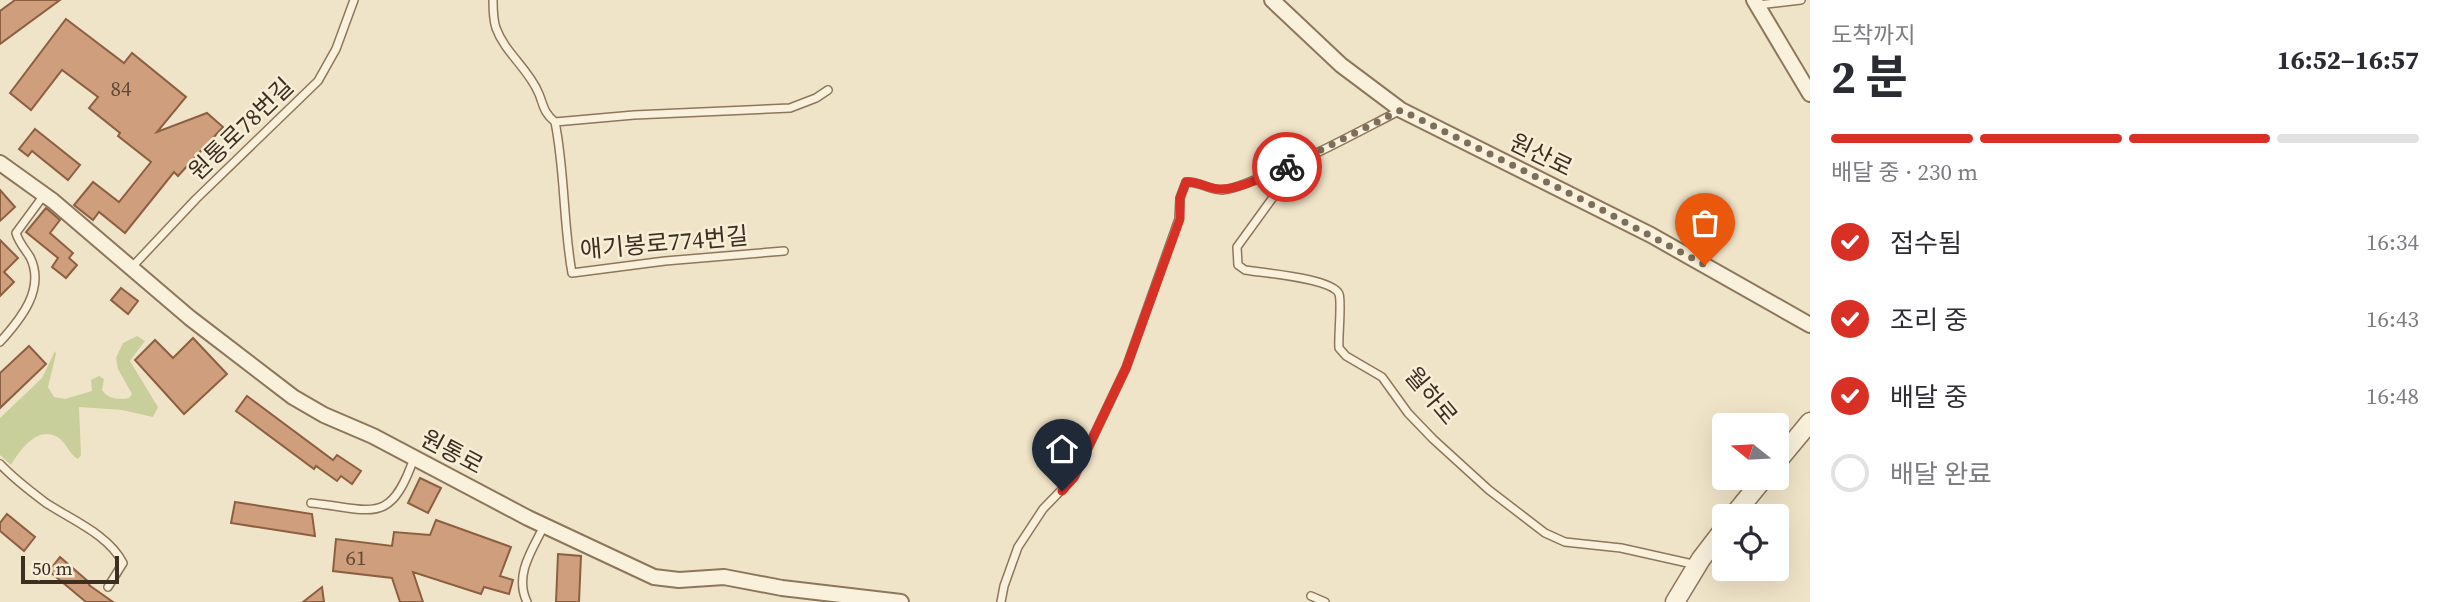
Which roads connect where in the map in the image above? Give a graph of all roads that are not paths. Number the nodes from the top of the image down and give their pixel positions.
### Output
1 (354, 0) edge
2 (493, 0) edge
3 (1272, 0) edge
4 (1801, 0) edge
5 (1756, 3) edge
6 (828, 90) dead end
7 (1810, 94) edge
8 (1401, 110) junction
9 (555, 122) junction
10 (0, 163) edge
11 (1294, 163) junction
12 (44, 195) junction
13 (784, 251) dead end
14 (130, 268) junction
15 (1810, 325) edge
16 (0, 342) edge
17 (1810, 422) edge
18 (1789, 447) edge
19 (414, 458) junction
20 (0, 464) edge
21 (1754, 490) edge
22 (311, 503) dead end
23 (1743, 504) edge
24 (544, 526) junction
25 (1712, 545) edge
26 (1697, 565) junction
27 (108, 587) dead end
28 (1311, 596) dead end
29 (527, 602) edge
30 (901, 602) edge
31 (1001, 602) edge
32 (1325, 602) edge
33 (1675, 602) edge

1 - 14 lane, 원통로78번길
2 - 9 lane, 애기봉로774번길
3 - 8 street, 원산로
4 - 5 lane
5 - 7 street
6 - 9 lane
8 - 11 lane
8 - 15 street, 원산로
9 - 13 lane, 애기봉로774번길
10 - 12 street, 원통로
11 - 26 lane, 월하로
11 - 31 lane
12 - 14 street, 원통로
12 - 16 lane
14 - 19 street, 원통로
17 - 18 street
19 - 22 lane
19 - 24 street, 원통로
20 - 27 lane
21 - 23 street
24 - 29 lane
24 - 30 street, 원통로
25 - 26 street
26 - 33 street
28 - 32 lane

